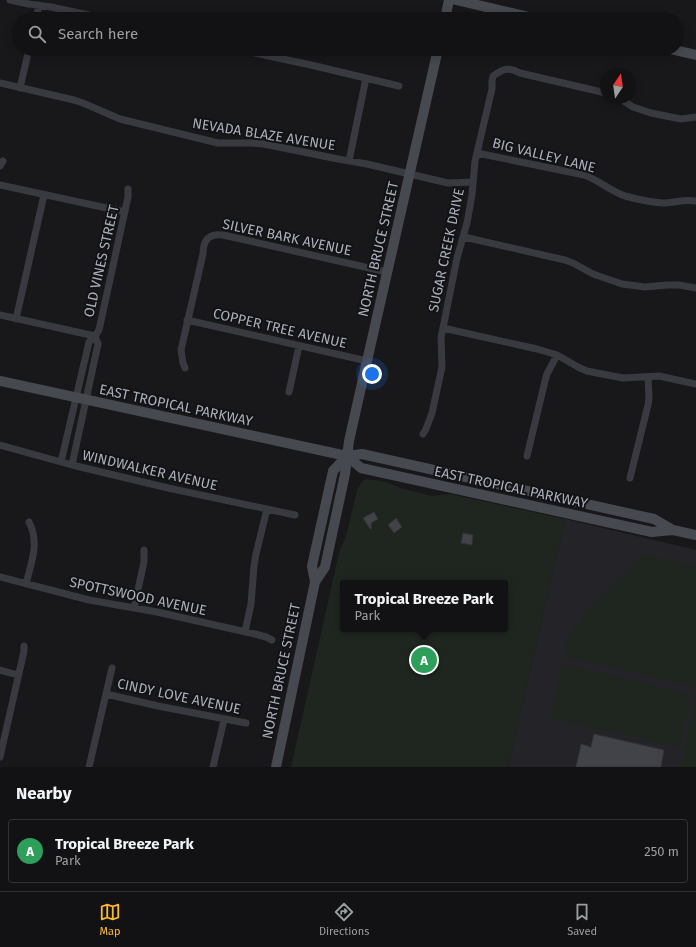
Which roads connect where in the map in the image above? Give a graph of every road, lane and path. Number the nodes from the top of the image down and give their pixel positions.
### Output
1 (10, 0) edge
2 (449, 0) edge
3 (456, 0) edge
4 (39, 5) junction
5 (38, 12) edge
6 (77, 12) edge
7 (446, 12) edge
8 (508, 12) edge
9 (684, 52) edge
10 (696, 55) edge
11 (27, 56) edge
12 (269, 56) edge
13 (436, 56) edge
14 (366, 78) junction
15 (0, 83) edge
16 (399, 86) dead end
17 (20, 88) junction
18 (600, 92) edge
19 (628, 104) edge
20 (696, 117) edge
21 (477, 153) junction
22 (349, 161) junction
23 (409, 173) junction
24 (473, 182) junction
25 (0, 185) edge
26 (128, 189) dead end
27 (44, 195) junction
28 (696, 201) edge
29 (125, 212) junction
30 (464, 237) junction
31 (387, 272) junction
32 (696, 288) edge
33 (0, 315) edge
34 (16, 319) junction
35 (187, 320) junction
36 (443, 328) junction
37 (95, 336) junction
38 (299, 346) junction
39 (557, 355) junction
40 (366, 361) junction
41 (185, 368) dead end
42 (648, 377) junction
43 (0, 381) edge
44 (696, 384) edge
45 (289, 392) dead end
46 (75, 398) junction
47 (86, 400) junction
48 (423, 434) dead end
49 (0, 445) edge
50 (347, 456) junction
51 (527, 456) dead end
52 (61, 462) junction
53 (72, 465) junction
54 (630, 478) dead end
55 (267, 509) junction
56 (295, 515) dead end
57 (29, 522) dead end
58 (696, 535) edge
59 (144, 550) dead end
60 (0, 577) edge
61 (26, 584) junction
62 (134, 608) junction
63 (245, 632) junction
64 (272, 640) dead end
65 (24, 646) dead end
66 (112, 668) dead end
67 (0, 670) edge
68 (18, 675) junction
69 (106, 694) junction
70 (224, 720) junction
71 (246, 723) dead end
72 (0, 757) edge
73 (89, 767) edge
74 (213, 767) edge
75 (276, 767) edge

1 - 4 street
2 - 7 street
3 - 8 street
4 - 5 street
4 - 6 street
9 - 10 street
11 - 17 street
12 - 14 street
13 - 23 street, NORTH BRUCE STREET
14 - 16 street
14 - 22 street
15 - 17 street, NEVADA BLAZE AVENUE
17 - 22 street, NEVADA BLAZE AVENUE
18 - 21 street, SUGAR CREEK DRIVE
19 - 20 street
21 - 24 street, SUGAR CREEK DRIVE
21 - 28 street, BIG VALLEY LANE
22 - 23 street, NEVADA BLAZE AVENUE
23 - 24 street, NEVADA BLAZE AVENUE
23 - 31 street, NORTH BRUCE STREET
24 - 30 street, SUGAR CREEK DRIVE
25 - 27 street
26 - 29 street, OLD VINES STREET
27 - 29 street
27 - 34 street
29 - 37 street, OLD VINES STREET
30 - 32 street
30 - 36 street, SUGAR CREEK DRIVE
31 - 35 street, SILVER BARK AVENUE
31 - 40 street, NORTH BRUCE STREET
33 - 34 street
34 - 37 street
35 - 38 street, COPPER TREE AVENUE
35 - 41 street
36 - 39 street
36 - 48 street, SUGAR CREEK DRIVE
37 - 46 street, OLD VINES STREET
37 - 47 street, OLD VINES STREET
38 - 40 street, COPPER TREE AVENUE
38 - 45 street
39 - 42 street
39 - 51 street
40 - 50 street, NORTH BRUCE STREET
42 - 44 street
42 - 54 street
43 - 46 street, EAST TROPICAL PARKWAY
46 - 47 street, EAST TROPICAL PARKWAY
46 - 52 street, OLD VINES STREET
47 - 50 street, EAST TROPICAL PARKWAY
47 - 53 street, OLD VINES STREET
49 - 52 street, WINDWALKER AVENUE
50 - 58 street, EAST TROPICAL PARKWAY
50 - 75 street, NORTH BRUCE STREET
52 - 53 street, WINDWALKER AVENUE
53 - 55 street, WINDWALKER AVENUE
55 - 56 street, WINDWALKER AVENUE
55 - 63 street
57 - 61 street
59 - 62 street
60 - 61 street, SPOTTSWOOD AVENUE
61 - 62 street, SPOTTSWOOD AVENUE
62 - 63 street, SPOTTSWOOD AVENUE
63 - 64 street, SPOTTSWOOD AVENUE
65 - 68 street
66 - 69 street
67 - 68 street
68 - 72 street
69 - 70 street, CINDY LOVE AVENUE
69 - 73 street
70 - 71 street, CINDY LOVE AVENUE
70 - 74 street

